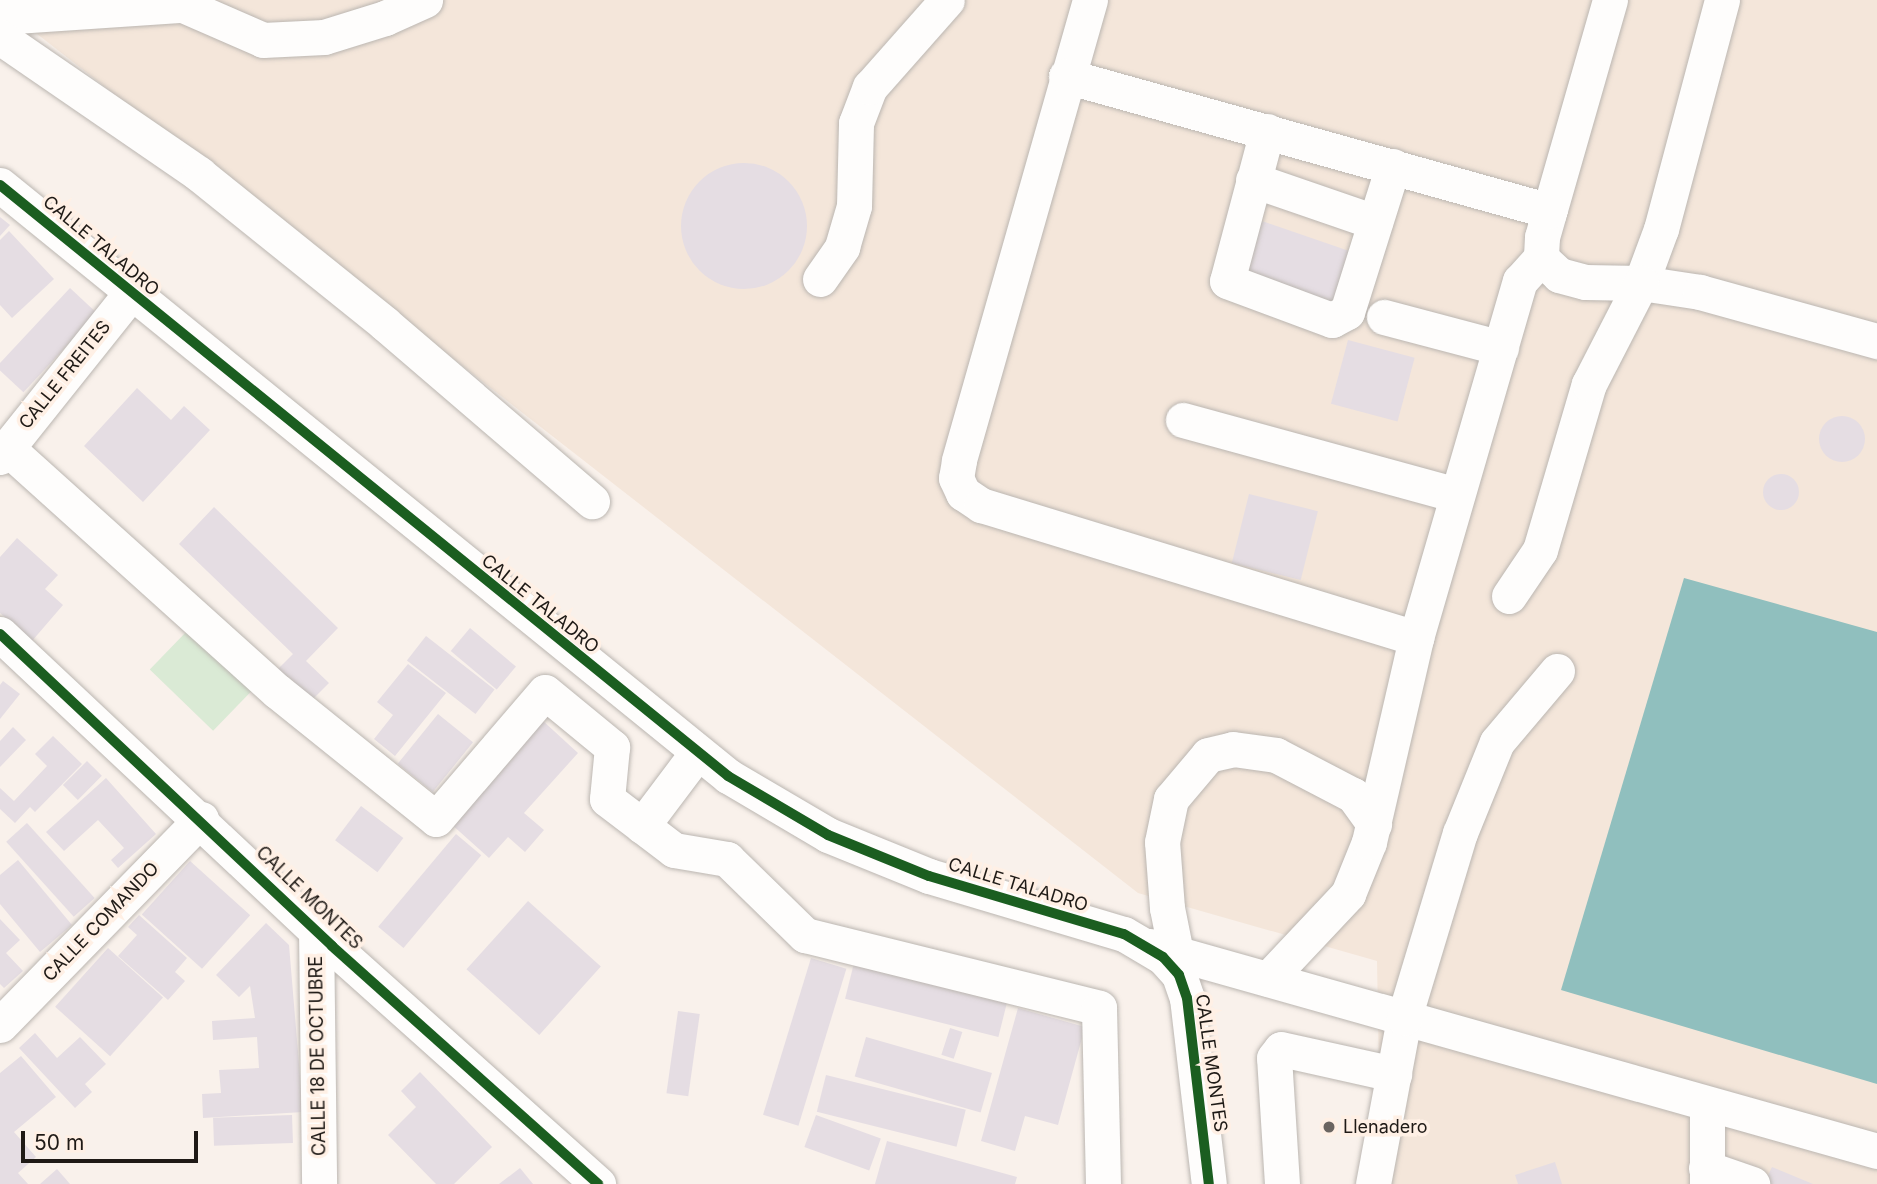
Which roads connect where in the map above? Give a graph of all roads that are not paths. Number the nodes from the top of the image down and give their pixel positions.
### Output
1 (425, 0) edge
2 (947, 0) edge
3 (1090, 0) edge
4 (1610, 0) edge
5 (1722, 0) edge
6 (220, 10) edge
7 (0, 17) edge
8 (0, 37) edge
9 (1066, 76) junction
10 (1267, 131) junction
11 (1393, 166) junction
12 (1253, 180) junction
13 (0, 185) edge
14 (1550, 211) junction
15 (1375, 222) junction
16 (1541, 258) junction
17 (820, 279) dead end
18 (1641, 283) junction
19 (131, 293) junction
20 (1384, 317) dead end
21 (1877, 341) edge
22 (1501, 348) junction
23 (1182, 420) dead end
24 (3, 452) edge
25 (1457, 495) junction
26 (592, 501) dead end
27 (1509, 596) dead end
28 (0, 634) edge
29 (1416, 638) junction
30 (1557, 671) dead end
31 (697, 753) junction
32 (201, 819) junction
33 (1374, 824) junction
34 (642, 826) junction
35 (316, 929) junction
36 (1149, 944) junction
37 (1268, 979) junction
38 (1404, 1018) junction
39 (0, 1025) edge
40 (1394, 1074) junction
41 (1707, 1104) junction
42 (1877, 1151) edge
43 (1707, 1176) edge
44 (319, 1184) edge
45 (598, 1184) edge
46 (1103, 1184) edge
47 (1209, 1184) edge
48 (1282, 1184) edge
49 (1373, 1184) edge
50 (1752, 1184) edge

1 - 6 street
2 - 17 street
3 - 9 street
4 - 14 street
5 - 18 street
6 - 7 street
8 - 26 street
9 - 10 street
9 - 29 street
10 - 11 street
10 - 12 street
11 - 14 street
11 - 15 street
12 - 15 street
12 - 15 street
13 - 19 street, CALLE TALADRO
14 - 16 street
16 - 18 street
16 - 22 street
18 - 21 street
18 - 27 street
19 - 24 street, CALLE FREITES
19 - 31 street, CALLE TALADRO
20 - 22 street
22 - 25 street
23 - 25 street
24 - 34 street
25 - 29 street
28 - 32 street, CALLE MONTES
29 - 33 street
30 - 38 street
31 - 34 street
31 - 36 street, CALLE TALADRO
32 - 35 street, CALLE MONTES
32 - 39 street, CALLE COMANDO
33 - 36 street
33 - 37 street
34 - 46 street
35 - 44 street, CALLE 18 DE OCTUBRE
35 - 45 street, CALLE MONTES
36 - 37 street
36 - 47 street, CALLE MONTES
37 - 38 street
38 - 40 street
38 - 41 street
40 - 48 street
40 - 49 street
41 - 42 street
41 - 43 street
43 - 50 street

